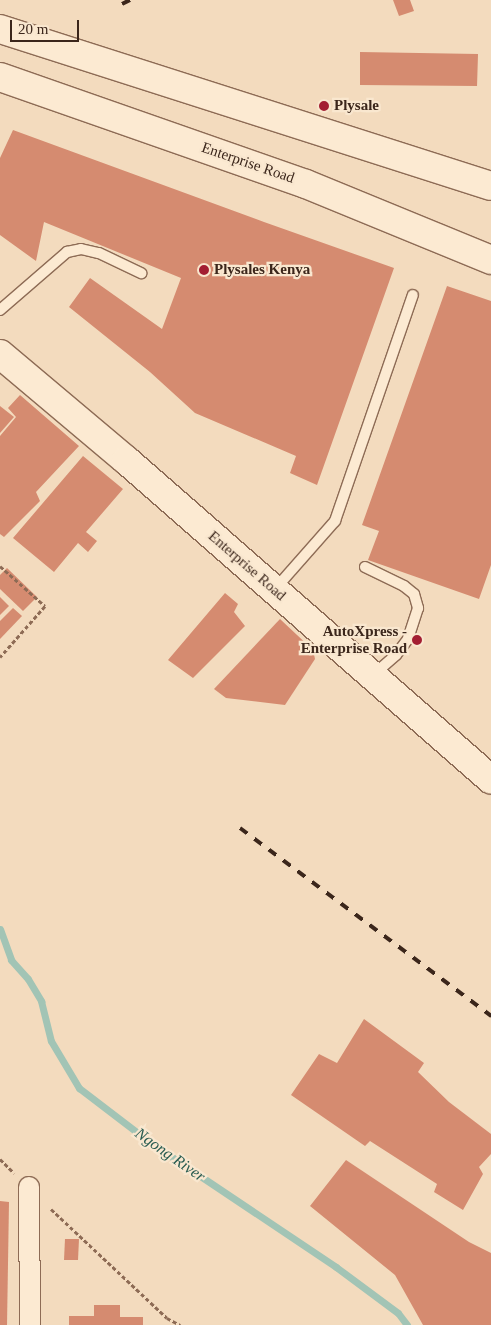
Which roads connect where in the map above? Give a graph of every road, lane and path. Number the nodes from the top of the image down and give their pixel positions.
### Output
1 (0, 29) edge
2 (0, 77) edge
3 (491, 186) edge
4 (491, 260) edge
5 (141, 273) dead end
6 (413, 295) dead end
7 (0, 310) edge
8 (0, 354) edge
9 (0, 566) edge
10 (365, 567) dead end
11 (274, 590) junction
12 (0, 657) edge
13 (372, 675) junction
14 (491, 780) edge
15 (0, 1159) edge
16 (29, 1187) junction
17 (30, 1325) edge
18 (180, 1325) edge

1 - 3 main road
2 - 4 main road, Enterprise Road
5 - 7 lane
6 - 11 lane
8 - 11 main road, Enterprise Road
9 - 12 path
10 - 13 lane
11 - 13 main road, Enterprise Road
13 - 14 main road, Enterprise Road
15 - 16 path
16 - 17 street
16 - 18 path

